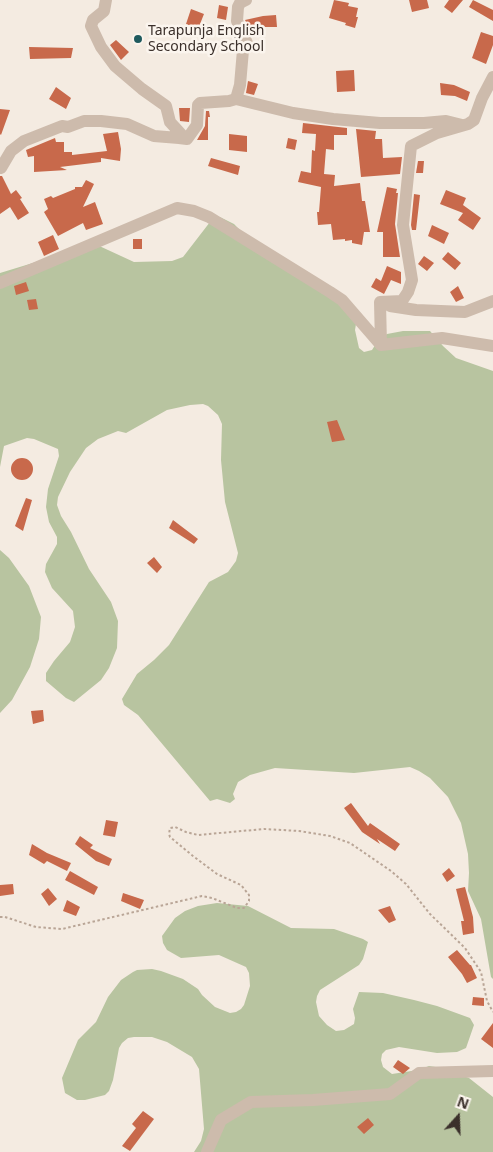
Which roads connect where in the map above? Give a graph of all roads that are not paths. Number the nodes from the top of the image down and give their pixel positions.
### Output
1 (106, 0) edge
2 (246, 0) edge
3 (493, 77) edge
4 (236, 99) junction
5 (464, 126) junction
6 (179, 138) junction
7 (0, 164) edge
8 (0, 283) edge
9 (493, 301) edge
10 (380, 302) junction
11 (382, 345) junction
12 (493, 346) edge
13 (493, 1071) edge
14 (207, 1152) edge

1 - 6 street
2 - 4 street
3 - 5 street
4 - 5 street
4 - 6 street
5 - 10 street
6 - 7 street
8 - 11 street
9 - 10 street
10 - 11 street
11 - 12 street
13 - 14 street

